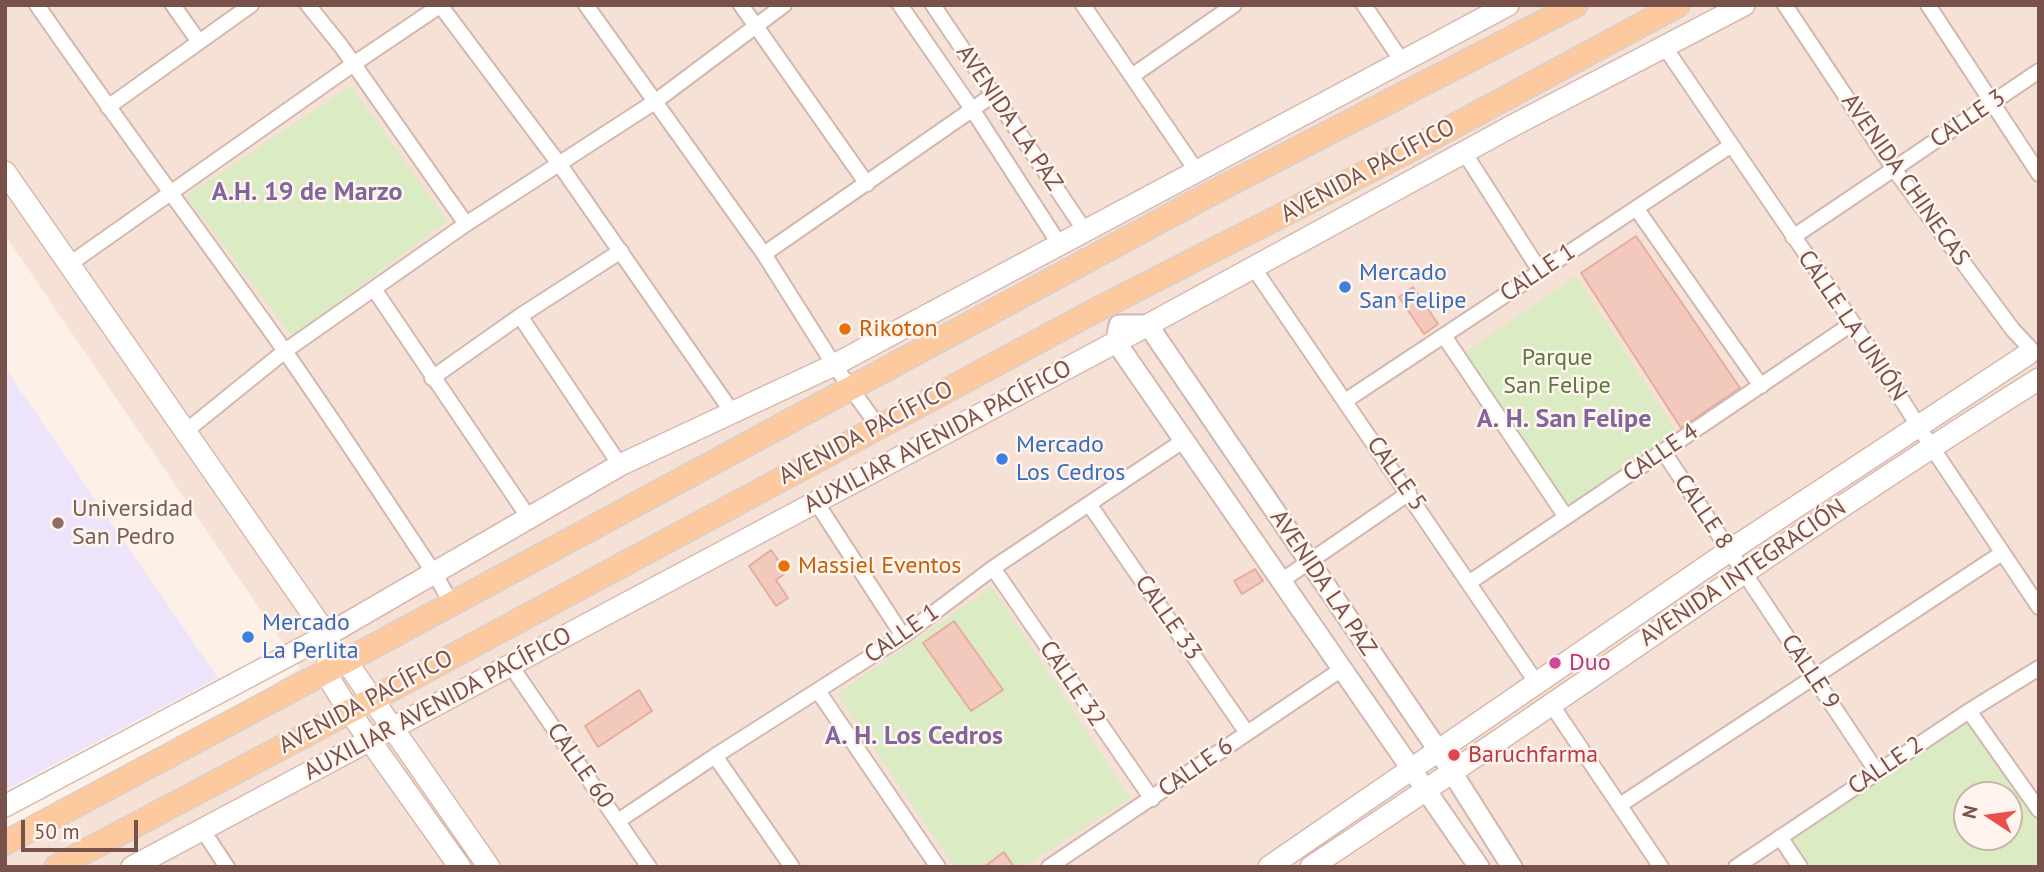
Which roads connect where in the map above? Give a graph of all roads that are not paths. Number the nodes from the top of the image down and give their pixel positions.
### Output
1 (37, 5) edge
2 (173, 5) edge
3 (251, 5) edge
4 (308, 5) edge
5 (440, 5) edge
6 (586, 5) edge
7 (741, 5) edge
8 (785, 5) edge
9 (900, 5) edge
10 (933, 5) edge
11 (1083, 5) edge
12 (1364, 5) edge
13 (1507, 5) edge
14 (1576, 5) edge
15 (1678, 5) edge
16 (1744, 5) edge
17 (1785, 5) edge
18 (1927, 5) edge
19 (1231, 6) edge
20 (755, 27) junction
21 (199, 42) junction
22 (1664, 46) junction
23 (1401, 60) junction
24 (352, 65) junction
25 (2039, 71) edge
26 (1132, 76) junction
27 (993, 95) junction
28 (656, 101) junction
29 (1992, 103) junction
30 (108, 107) junction
31 (972, 109) junction
32 (1730, 146) junction
33 (1464, 152) junction
34 (560, 164) junction
35 (1894, 169) junction
36 (1196, 170) junction
37 (5, 172) edge
38 (2039, 174) edge
39 (867, 184) junction
40 (172, 192) junction
41 (1636, 208) junction
42 (466, 224) junction
43 (1085, 231) junction
44 (1793, 237) junction
45 (1060, 245) junction
46 (621, 251) junction
47 (764, 254) junction
48 (71, 263) junction
49 (1253, 267) junction
50 (1540, 271) junction
51 (374, 289) junction
52 (1100, 307) junction
53 (520, 316) junction
54 (1853, 323) junction
55 (1148, 325) junction
56 (1118, 333) junction
57 (1444, 336) junction
58 (2033, 350) edge
59 (285, 351) junction
60 (834, 365) junction
61 (432, 378) junction
62 (2039, 378) edge
63 (1760, 386) junction
64 (851, 389) junction
65 (1345, 401) junction
66 (732, 412) junction
67 (1918, 425) junction
68 (878, 426) junction
69 (186, 431) junction
70 (1183, 441) junction
71 (1931, 446) junction
72 (1663, 451) junction
73 (620, 465) junction
74 (1409, 493) junction
75 (816, 502) junction
76 (1088, 504) junction
77 (1566, 517) junction
78 (529, 518) junction
79 (1729, 551) junction
80 (2002, 553) junction
81 (1308, 561) junction
82 (993, 568) junction
83 (1743, 572) junction
84 (434, 573) junction
85 (1281, 581) junction
86 (1470, 582) junction
87 (452, 604) junction
88 (2039, 607) edge
89 (902, 636) junction
90 (335, 649) junction
91 (511, 666) junction
92 (2039, 668) edge
93 (1342, 669) junction
94 (325, 673) junction
95 (1814, 677) junction
96 (1536, 682) junction
97 (818, 691) junction
98 (373, 699) junction
99 (1551, 704) junction
100 (349, 711) junction
101 (1969, 711) junction
102 (393, 728) junction
103 (1247, 733) junction
104 (370, 740) junction
105 (1438, 750) junction
106 (715, 756) junction
107 (1412, 769) junction
108 (1452, 772) junction
109 (1877, 772) junction
110 (1427, 790) junction
111 (1152, 799) junction
112 (1620, 805) junction
113 (5, 806) edge
114 (2039, 810) edge
115 (618, 821) junction
116 (202, 830) junction
117 (1780, 837) junction
118 (5, 843) edge
119 (1054, 865) edge
120 (56, 867) edge
121 (132, 867) edge
122 (227, 867) edge
123 (460, 867) edge
124 (489, 867) edge
125 (649, 867) edge
126 (792, 867) edge
127 (938, 867) edge
128 (1269, 867) edge
129 (1311, 867) edge
130 (1479, 867) edge
131 (1512, 867) edge
132 (1661, 867) edge
133 (1736, 867) edge
134 (1800, 867) edge

1 - 30 street
2 - 21 street
3 - 21 street
4 - 24 street
5 - 24 street
5 - 34 street
6 - 28 street
7 - 20 street
8 - 20 street
9 - 31 street
10 - 27 street, AVENIDA LA PAZ
11 - 26 street
12 - 23 street
13 - 23 main road
14 - 64 main road, AVENIDA PACÍFICO
15 - 52 main road, AVENIDA PACÍFICO
16 - 22 main road, AUXILIAR AVENIDA PACÍFICO
17 - 35 street, AVENIDA CHINECAS
18 - 29 street
19 - 26 street
20 - 28 street
20 - 39 street
21 - 30 street
22 - 32 street, CALLE LA UNIÓN
22 - 33 main road, AUXILIAR AVENIDA PACÍFICO
23 - 36 main road
24 - 40 street
24 - 42 street
25 - 29 street, CALLE 3
26 - 36 street
27 - 31 street
27 - 43 street, AVENIDA LA PAZ
28 - 34 street
28 - 47 street
29 - 35 street, CALLE 3
29 - 38 street
30 - 40 street
31 - 39 street
31 - 45 street
32 - 41 street, CALLE 1
32 - 44 street, CALLE LA UNIÓN
33 - 49 main road, AUXILIAR AVENIDA PACÍFICO
33 - 50 street
34 - 42 street
34 - 46 street
35 - 44 street, CALLE 3
35 - 58 street, AVENIDA CHINECAS
36 - 43 main road
37 - 48 main road
39 - 47 street
40 - 48 street
40 - 59 street
41 - 50 street, CALLE 1
41 - 63 street
42 - 51 street
43 - 45 main road
44 - 54 street, CALLE LA UNIÓN
45 - 60 main road
46 - 53 street
46 - 66 street
47 - 60 street
48 - 69 main road
49 - 55 main road, AUXILIAR AVENIDA PACÍFICO
49 - 65 street, CALLE 5
50 - 57 street, CALLE 1
51 - 59 street
51 - 61 street
52 - 56 street
52 - 68 main road, AVENIDA PACÍFICO
53 - 61 street
53 - 73 street
54 - 63 street, CALLE 4
54 - 67 street, CALLE LA UNIÓN
55 - 56 main road, AUXILIAR AVENIDA PACÍFICO
55 - 81 street, AVENIDA LA PAZ
56 - 70 street
56 - 75 main road, AUXILIAR AVENIDA PACÍFICO
57 - 65 street, CALLE 1
57 - 77 street
58 - 62 main road
58 - 67 main road
59 - 69 street
59 - 84 street
60 - 64 street
60 - 66 main road
61 - 78 street
62 - 71 main road, AVENIDA INTEGRACIÓN
63 - 72 street, CALLE 4
64 - 68 street
64 - 87 main road, AVENIDA PACÍFICO
65 - 74 street, CALLE 5
66 - 73 main road
67 - 71 street, CALLE LA UNIÓN
67 - 79 main road
68 - 98 main road, AVENIDA PACÍFICO
69 - 90 main road
70 - 76 street, CALLE 1
70 - 85 street
71 - 80 street, CALLE LA UNIÓN
71 - 83 main road, AVENIDA INTEGRACIÓN
72 - 77 street, CALLE 4
72 - 79 street, CALLE 8
73 - 78 main road
74 - 81 street
74 - 86 street, CALLE 5
75 - 89 street
75 - 91 main road, AUXILIAR AVENIDA PACÍFICO
76 - 82 street, CALLE 1
76 - 103 street, CALLE 33
77 - 86 street, CALLE 4
78 - 84 main road
79 - 83 street, CALLE 8
79 - 96 main road
80 - 88 street, CALLE LA UNIÓN
80 - 95 street
81 - 85 street
81 - 105 street, AVENIDA LA PAZ
82 - 89 street, CALLE 1
82 - 111 street, CALLE 32
83 - 95 street, CALLE 9
83 - 99 main road, AVENIDA INTEGRACIÓN
84 - 87 street
84 - 90 main road
85 - 93 street
86 - 96 street, CALLE 5
87 - 90 main road, AVENIDA PACÍFICO
89 - 97 street, CALLE 1
90 - 94 main road, AVENIDA PACÍFICO
90 - 98 main road
90 - 113 main road
91 - 102 main road, AUXILIAR AVENIDA PACÍFICO
91 - 115 street, CALLE 60
92 - 101 street, CALLE 2
93 - 103 street, CALLE 6
93 - 107 street
94 - 100 main road
94 - 118 main road, AVENIDA PACÍFICO
95 - 109 street, CALLE 9
95 - 112 street
96 - 105 main road
97 - 106 street, CALLE 1
97 - 127 street
98 - 100 main road, AVENIDA PACÍFICO
98 - 102 main road
99 - 108 main road, AVENIDA INTEGRACIÓN
99 - 112 street
100 - 104 main road
100 - 120 main road, AVENIDA PACÍFICO
101 - 109 street, CALLE 2
101 - 114 street
102 - 104 main road, AUXILIAR AVENIDA PACÍFICO
102 - 124 main road
103 - 111 street, CALLE 6
104 - 116 main road, AUXILIAR AVENIDA PACÍFICO
104 - 123 main road
105 - 107 main road
105 - 108 street, AVENIDA LA PAZ
106 - 115 street, CALLE 1
106 - 126 street
107 - 110 street
107 - 128 main road
108 - 110 main road, AVENIDA INTEGRACIÓN
108 - 131 street, AVENIDA LA PAZ
109 - 117 street, CALLE 2
110 - 129 main road, AVENIDA INTEGRACIÓN
110 - 130 street
111 - 119 street, CALLE 6
112 - 132 street
115 - 125 street, CALLE 60
116 - 121 main road, AUXILIAR AVENIDA PACÍFICO
116 - 122 street
117 - 133 street, CALLE 2
117 - 134 street

